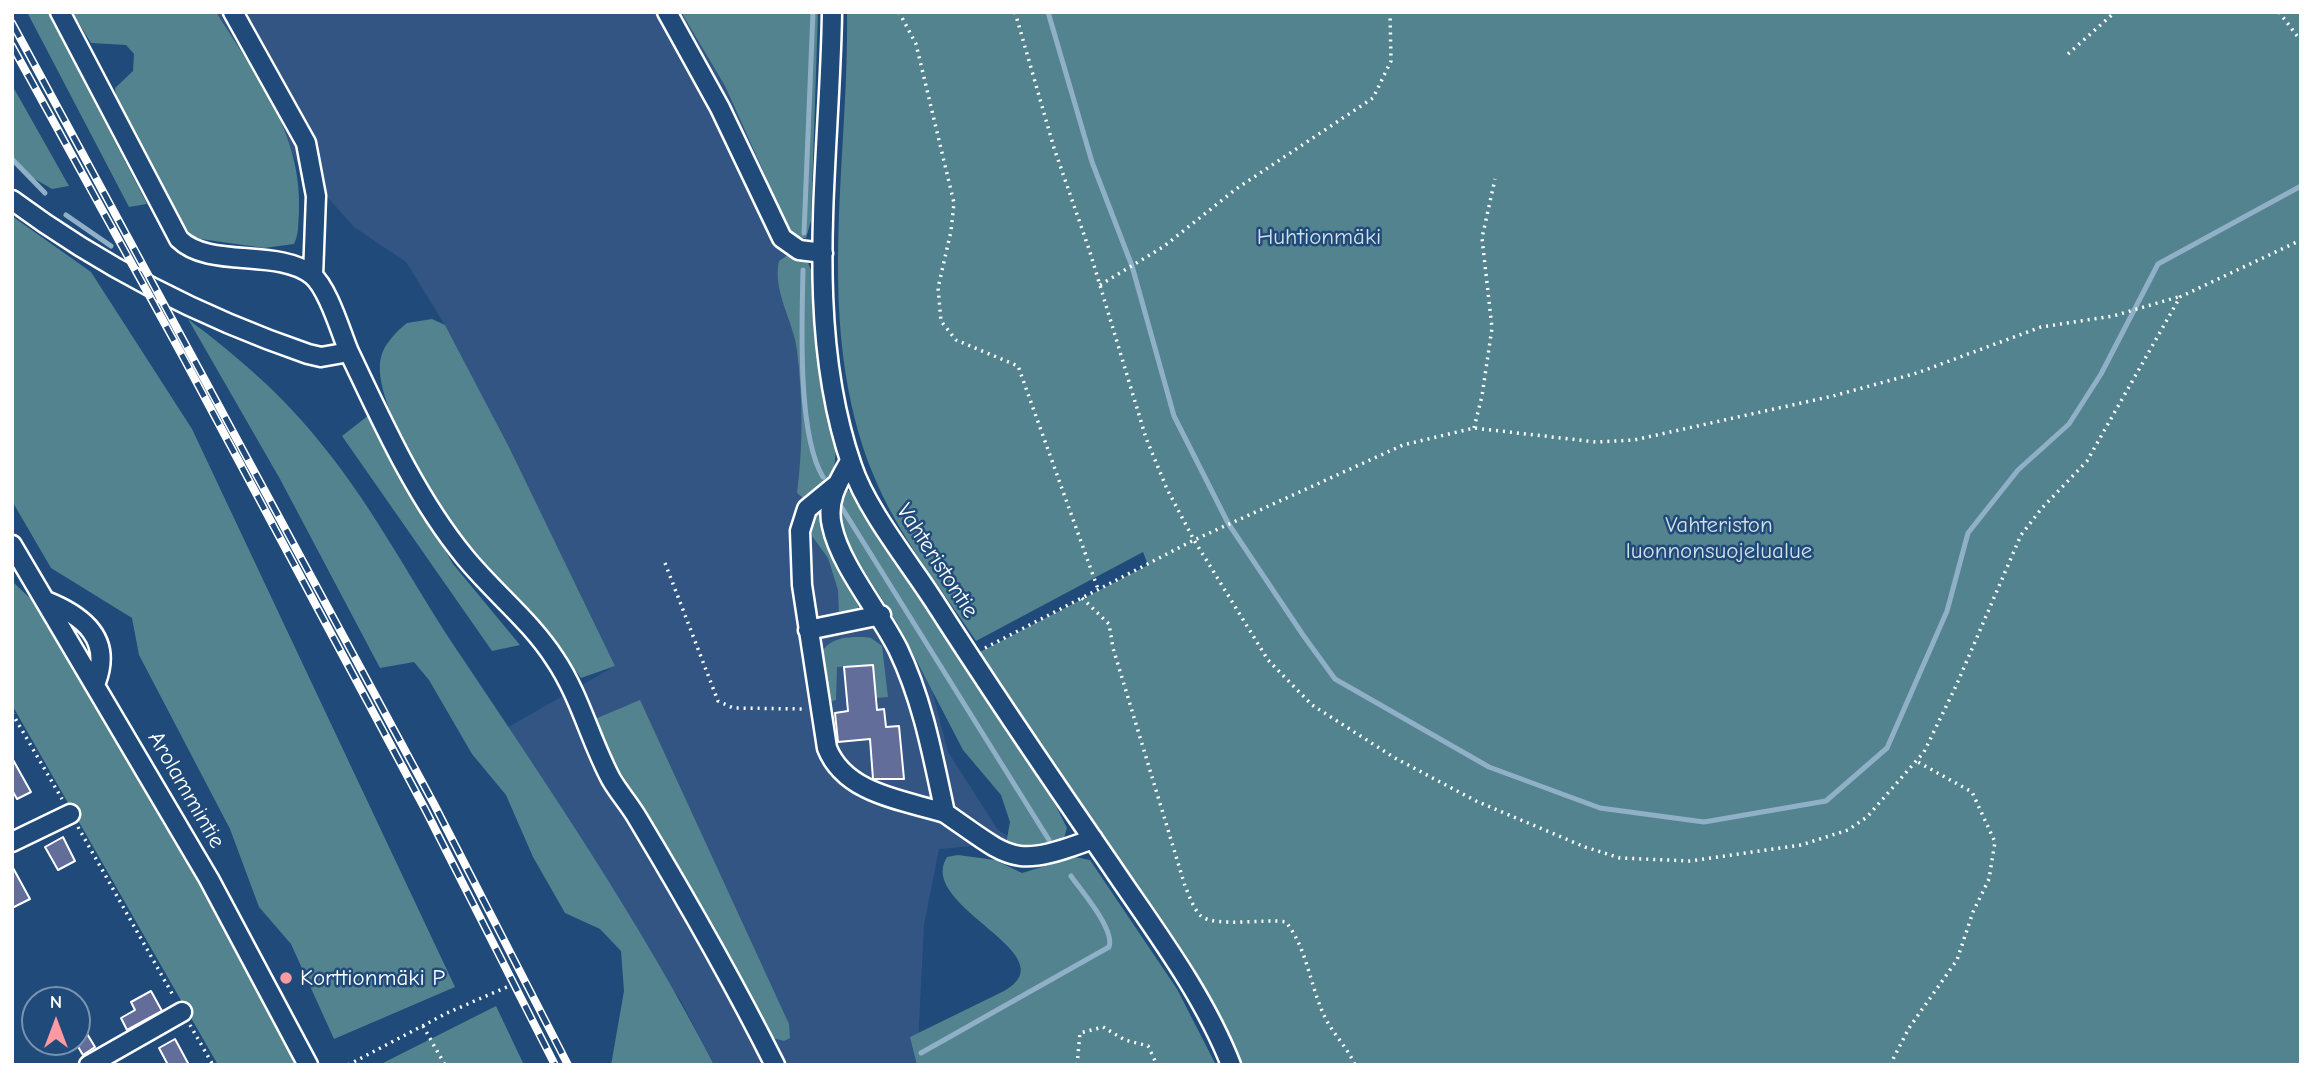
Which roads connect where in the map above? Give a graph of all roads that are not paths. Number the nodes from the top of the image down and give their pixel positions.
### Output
1 (60, 12) edge
2 (233, 12) edge
3 (667, 12) edge
4 (832, 12) edge
5 (12, 200) edge
6 (823, 253) junction
7 (313, 276) junction
8 (349, 352) junction
9 (850, 461) junction
10 (835, 486) junction
11 (12, 545) edge
12 (881, 615) junction
13 (808, 629) junction
14 (945, 813) junction
15 (70, 814) road end
16 (1093, 839) junction
17 (12, 842) edge
18 (182, 1012) road end
19 (89, 1065) edge
20 (308, 1065) edge
21 (775, 1065) edge
22 (1231, 1065) edge

1 - 7 street
2 - 7 street
3 - 6 street
4 - 6 street, Vahteristontie
5 - 8 street
6 - 9 street, Vahteristontie
7 - 8 street
8 - 21 street
9 - 10 street
9 - 16 street, Vahteristontie
10 - 12 street
10 - 13 street
11 - 20 street, Arolammintie
12 - 13 street
12 - 14 street
13 - 14 street
14 - 16 street
15 - 17 street
16 - 22 street, Vahteristontie
18 - 19 street

